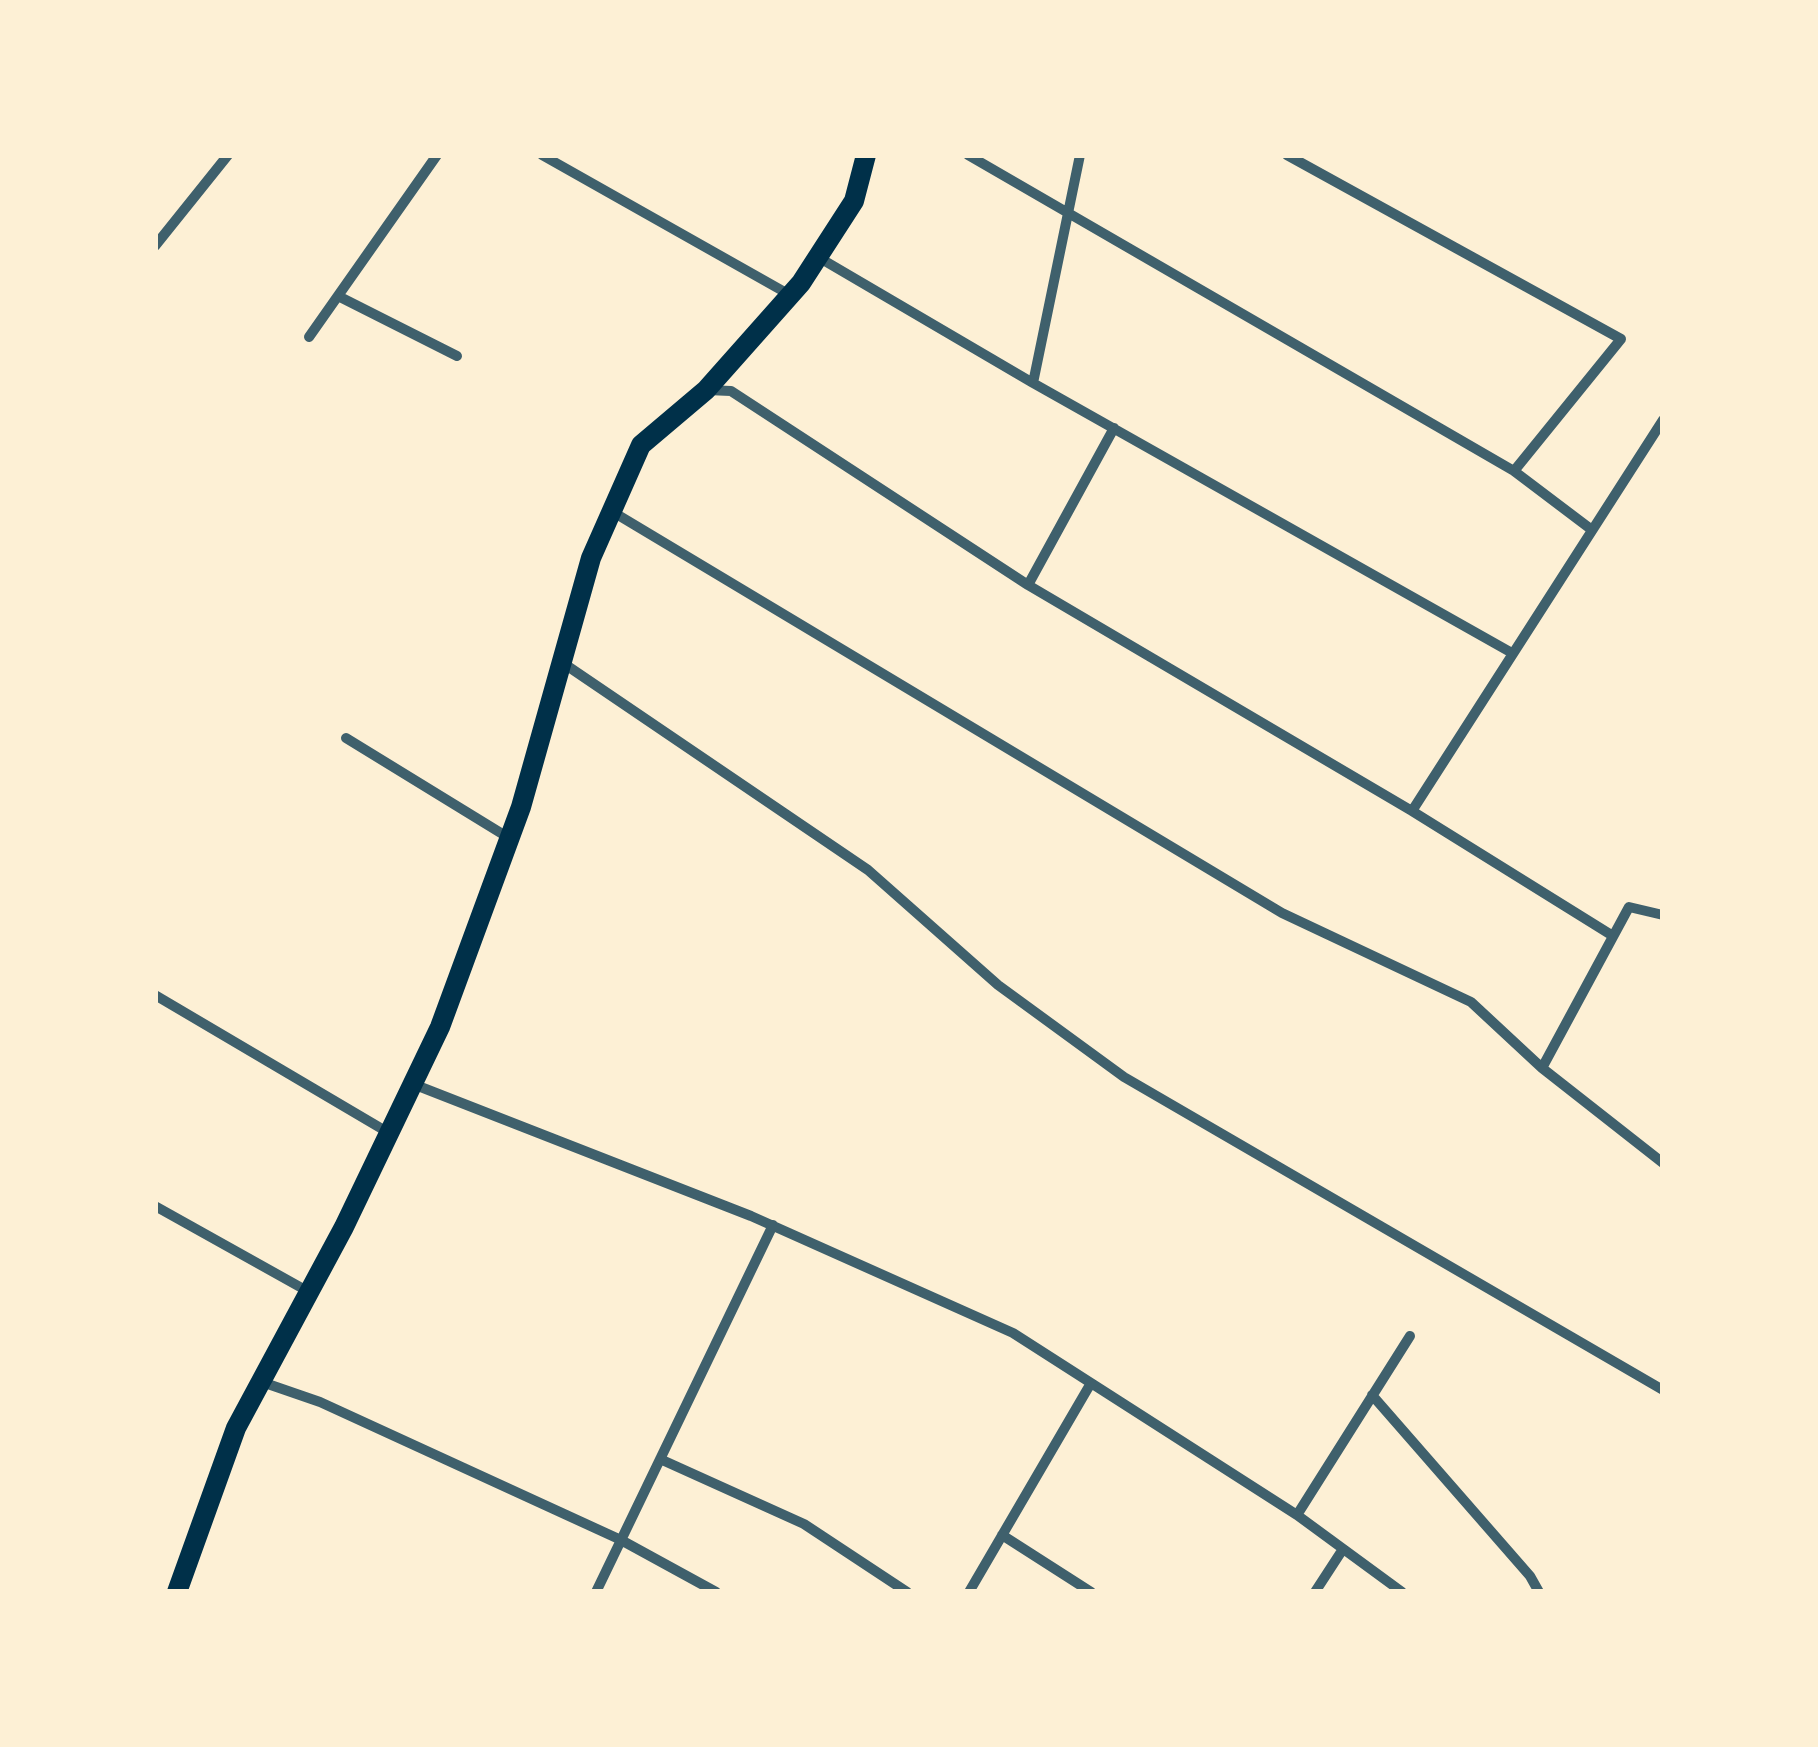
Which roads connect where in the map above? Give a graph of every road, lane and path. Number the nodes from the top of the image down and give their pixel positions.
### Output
1 (228, 155) edge
2 (437, 155) edge
3 (542, 155) edge
4 (866, 155) edge
5 (968, 155) edge
6 (1080, 155) edge
7 (1288, 155) edge
8 (1068, 210) junction
9 (155, 246) edge
10 (818, 258) junction
11 (791, 295) junction
12 (338, 296) junction
13 (309, 337) dead end
14 (458, 356) dead end
15 (1033, 383) junction
16 (706, 390) junction
17 (1663, 420) edge
18 (1114, 428) junction
19 (1514, 471) junction
20 (612, 511) junction
21 (1592, 530) junction
22 (1028, 585) junction
23 (1512, 654) junction
24 (562, 662) junction
25 (346, 738) dead end
26 (1412, 811) junction
27 (510, 838) junction
28 (1663, 915) edge
29 (1613, 936) junction
30 (155, 994) edge
31 (1542, 1068) junction
32 (413, 1084) junction
33 (389, 1132) junction
34 (1663, 1163) edge
35 (155, 1206) edge
36 (773, 1225) junction
37 (309, 1292) junction
38 (1410, 1336) dead end
39 (261, 1381) junction
40 (1091, 1383) junction
41 (1663, 1390) edge
42 (1372, 1395) junction
43 (660, 1458) junction
44 (1297, 1515) junction
45 (1002, 1535) junction
46 (621, 1540) junction
47 (1343, 1548) junction
48 (177, 1592) edge
49 (596, 1592) edge
50 (716, 1592) edge
51 (907, 1592) edge
52 (968, 1592) edge
53 (1091, 1592) edge
54 (1316, 1592) edge
55 (1402, 1592) edge
56 (1538, 1592) edge

1 - 9 street
2 - 12 street
3 - 11 street
4 - 10 main road
5 - 8 street
6 - 8 street
7 - 19 street
8 - 15 street
8 - 19 street
10 - 11 main road
10 - 15 street
11 - 16 main road
12 - 13 street
12 - 14 street
15 - 18 street
16 - 20 main road
16 - 22 street
17 - 21 street
18 - 22 street
18 - 23 street
19 - 21 street
20 - 24 main road
20 - 31 street
21 - 23 street
22 - 26 street
23 - 26 street
24 - 27 main road
24 - 41 street
25 - 27 street
26 - 29 street
27 - 32 main road
28 - 29 street
29 - 31 street
30 - 33 street
31 - 34 street
32 - 33 main road
32 - 36 street
33 - 37 main road
35 - 37 street
36 - 40 street
36 - 43 street
37 - 39 main road
38 - 42 street
39 - 46 street
39 - 48 main road
40 - 44 street
40 - 45 street
42 - 44 street
42 - 56 street
43 - 46 street
43 - 51 street
44 - 47 street
45 - 52 street
45 - 53 street
46 - 49 street
46 - 50 street
47 - 54 street
47 - 55 street

